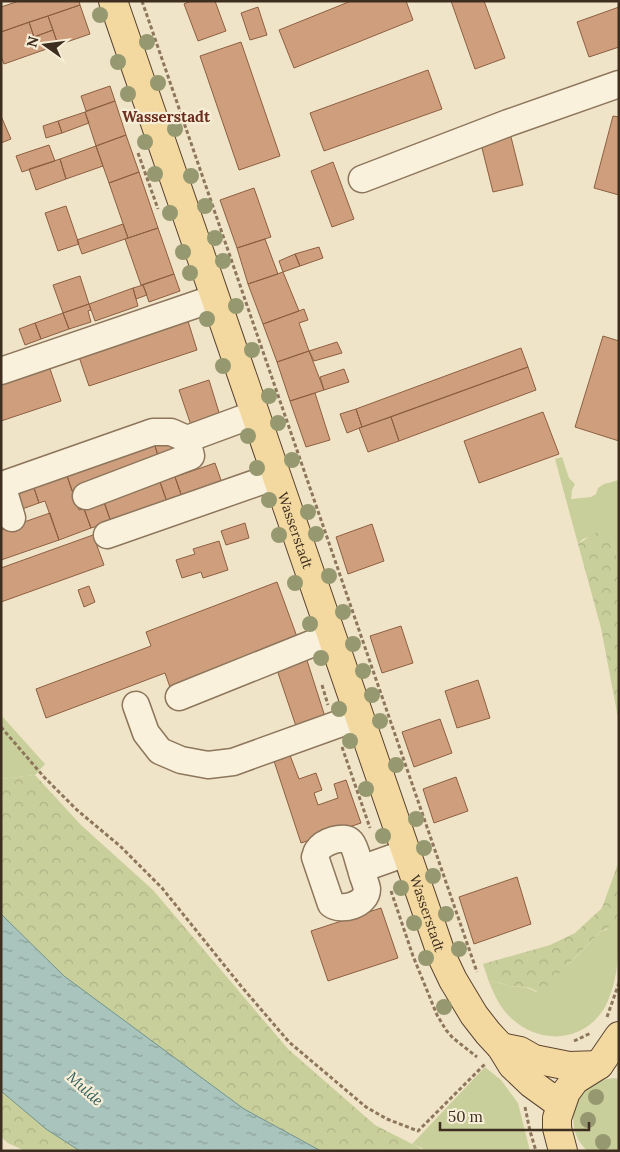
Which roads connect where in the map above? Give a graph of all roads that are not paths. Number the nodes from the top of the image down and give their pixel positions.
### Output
1 (113, 1) edge
2 (619, 84) edge
3 (362, 179) dead end
4 (215, 298) junction
5 (1, 371) edge
6 (255, 414) junction
7 (187, 439) junction
8 (276, 476) junction
9 (86, 496) dead end
10 (12, 518) dead end
11 (107, 535) dead end
12 (330, 636) junction
13 (179, 698) dead end
14 (136, 705) dead end
15 (358, 717) junction
16 (606, 1029) edge
17 (495, 1054) junction
18 (609, 1066) edge
19 (560, 1105) junction
20 (562, 1151) edge

1 - 4 main road, Wasserstadt
2 - 3 lane
4 - 5 lane
4 - 6 main road, Wasserstadt
6 - 7 lane
6 - 8 main road, Wasserstadt
7 - 9 lane
7 - 10 lane
8 - 11 lane
8 - 12 main road, Wasserstadt
12 - 13 lane
12 - 15 main road, Wasserstadt
14 - 15 lane
15 - 17 main road, Wasserstadt
16 - 18 main road
17 - 18 main road
17 - 19 main road, Wasserstadt
18 - 19 main road
19 - 20 main road

